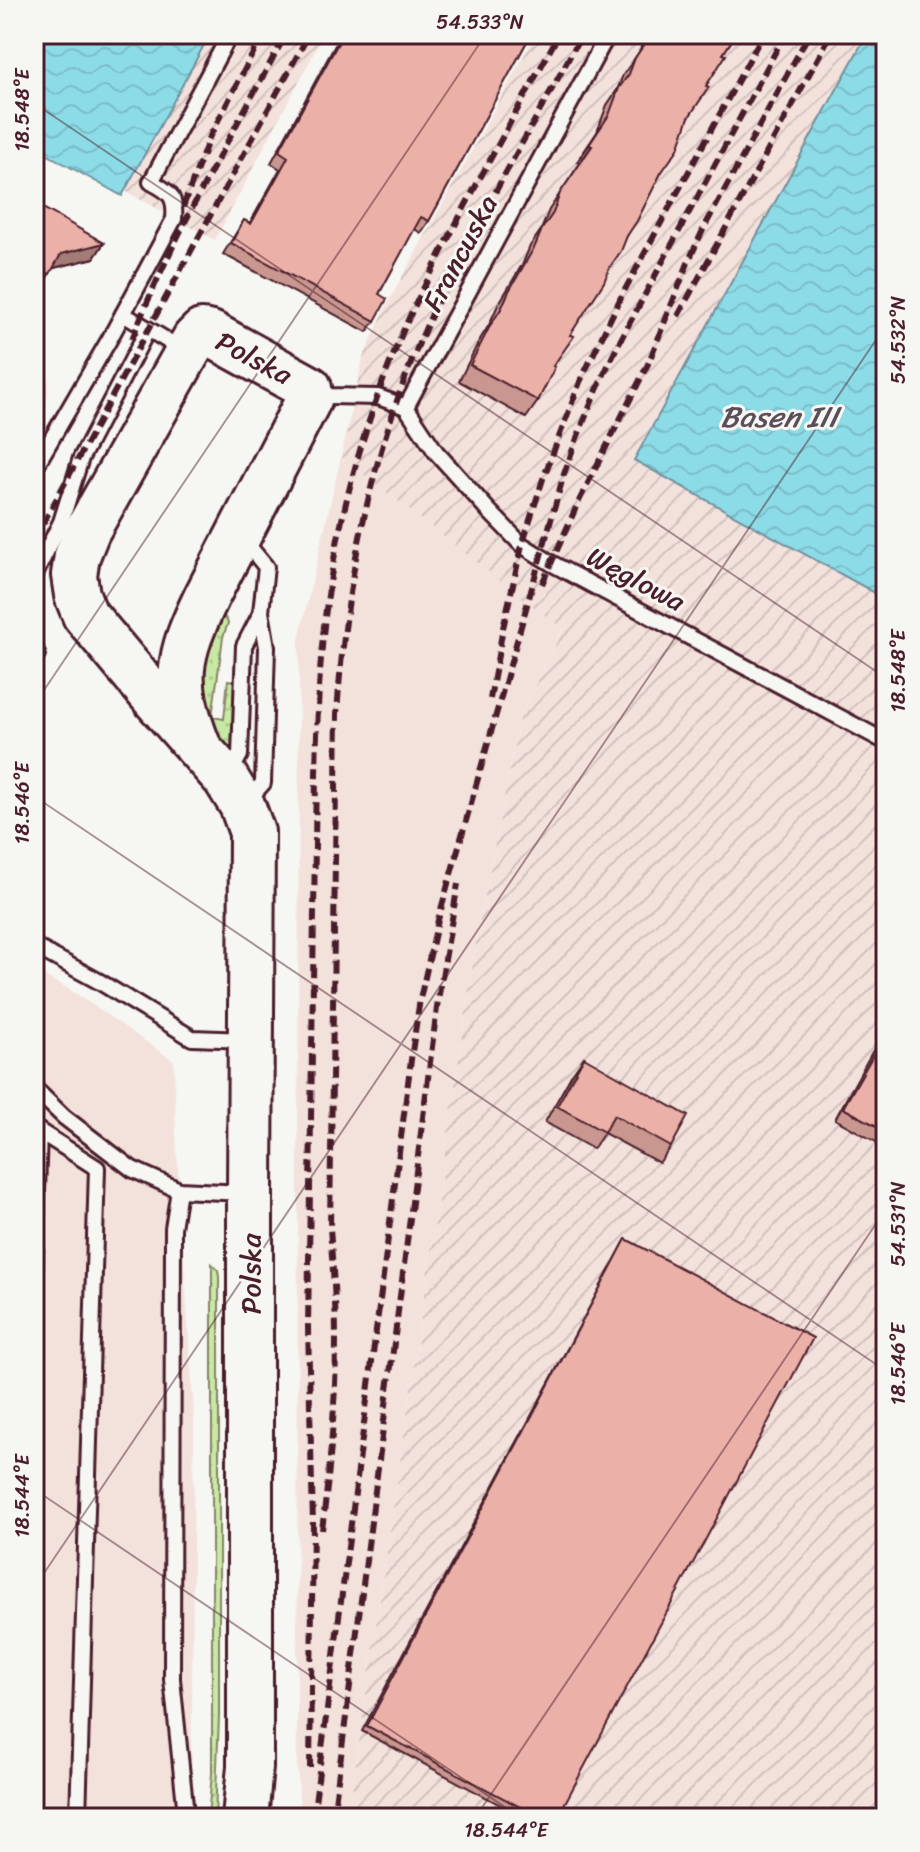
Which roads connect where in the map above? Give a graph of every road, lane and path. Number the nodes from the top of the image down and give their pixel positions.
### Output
1 (230, 34) edge
2 (608, 34) edge
3 (123, 314) junction
4 (148, 329) junction
5 (187, 353) junction
6 (309, 388) junction
7 (406, 407) junction
8 (34, 469) edge
9 (114, 483) junction
10 (61, 522) junction
11 (239, 535) junction
12 (34, 576) edge
13 (261, 612) junction
14 (34, 646) edge
15 (34, 659) edge
16 (886, 742) edge
17 (198, 746) junction
18 (234, 792) junction
19 (34, 946) edge
20 (251, 1041) junction
21 (34, 1088) edge
22 (36, 1129) edge
23 (179, 1190) junction
24 (250, 1194) junction
25 (34, 1285) edge
26 (78, 1818) edge
27 (182, 1818) edge
28 (245, 1818) edge

1 - 3 lane
2 - 7 lane, Francuska
3 - 4 lane
3 - 8 lane
4 - 5 lane
4 - 10 lane
5 - 6 highway, Polska
5 - 9 highway, Polska
6 - 7 lane
6 - 11 highway, Polska
7 - 16 lane, Węglowa
9 - 10 lane
9 - 17 highway, Polska
10 - 12 lane
11 - 13 lane
11 - 17 highway, Polska
13 - 18 lane
13 - 18 lane
14 - 15 lane
17 - 18 highway, Polska
18 - 20 highway, Polska
19 - 20 lane
20 - 24 highway, Polska
21 - 23 lane
22 - 25 lane
22 - 26 lane
23 - 24 lane
23 - 27 lane
24 - 28 highway, Polska

